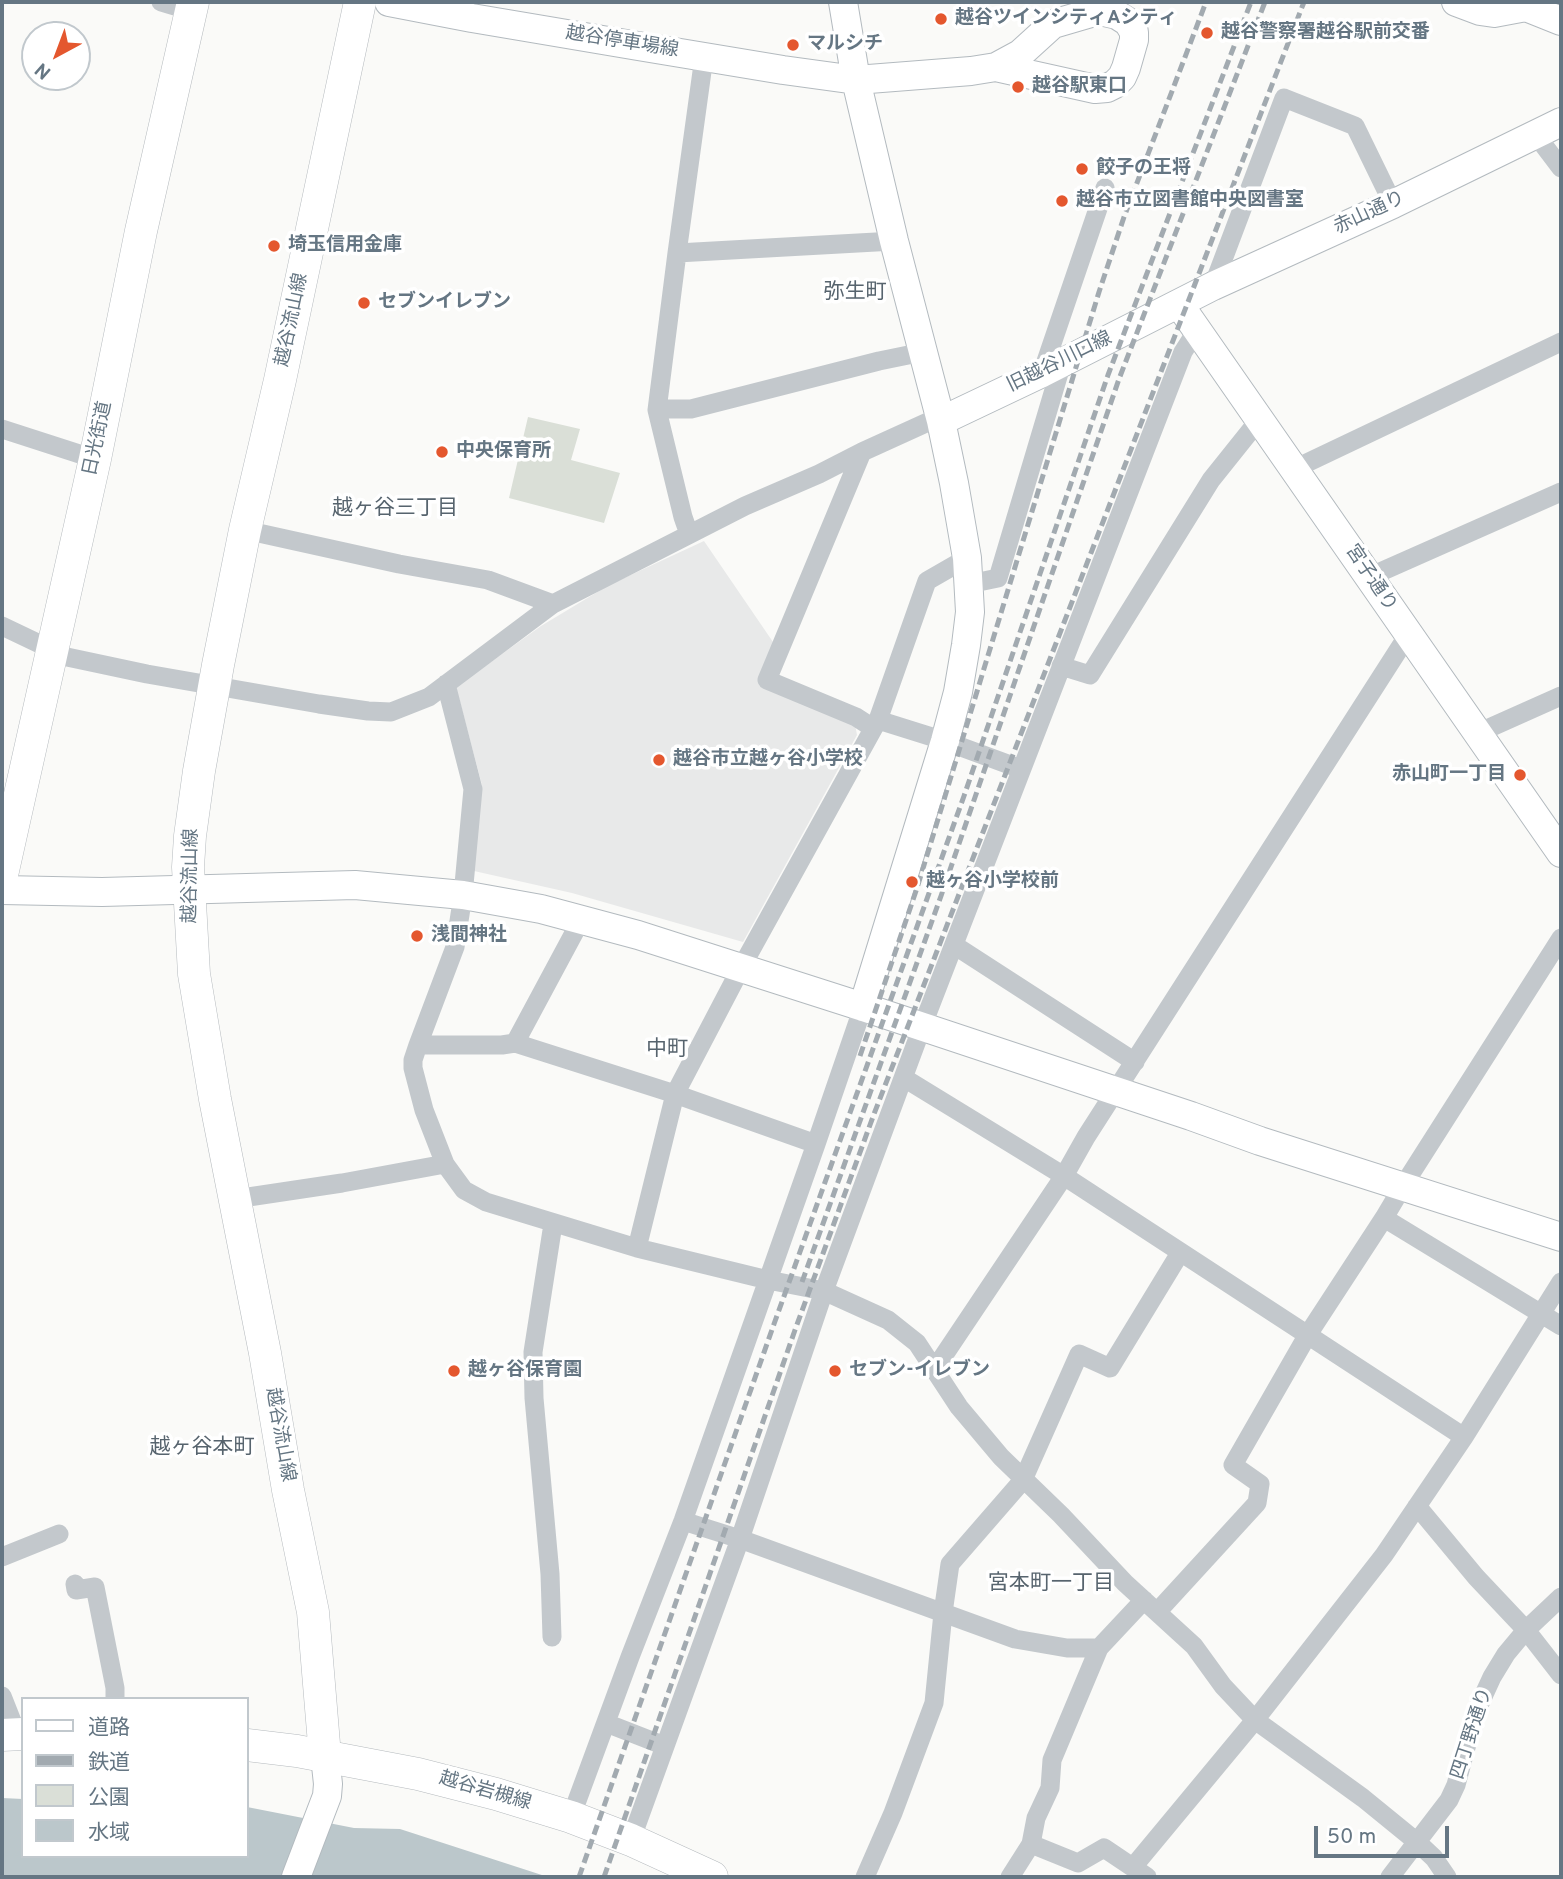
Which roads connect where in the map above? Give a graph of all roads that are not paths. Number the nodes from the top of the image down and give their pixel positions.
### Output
1 (360, 2) edge
2 (389, 2) edge
3 (843, 2) edge
4 (1456, 2) edge
5 (1524, 4) edge
6 (182, 5) edge
7 (1561, 21) edge
8 (1038, 38) junction
9 (704, 57) junction
10 (996, 67) junction
11 (856, 80) junction
12 (1057, 81) junction
13 (1561, 122) edge
14 (1536, 135) junction
15 (1561, 168) edge
16 (1105, 188) dead end
17 (1393, 204) junction
18 (894, 241) junction
19 (677, 253) junction
20 (1213, 286) junction
21 (1179, 304) junction
22 (1197, 330) junction
23 (1561, 342) edge
24 (923, 352) junction
25 (1052, 368) junction
26 (657, 409) junction
27 (940, 419) junction
28 (1259, 420) junction
29 (2, 429) edge
30 (862, 452) junction
31 (95, 459) junction
32 (1294, 469) junction
33 (1561, 492) edge
34 (246, 530) junction
35 (689, 534) junction
36 (968, 571) junction
37 (1369, 577) junction
38 (553, 604) junction
39 (2, 626) edge
40 (1408, 635) junction
41 (51, 649) junction
42 (1061, 666) junction
43 (446, 684) junction
44 (214, 686) junction
45 (1561, 696) edge
46 (876, 724) junction
47 (1478, 733) junction
48 (945, 741) junction
49 (1021, 769) junction
50 (1561, 853) edge
51 (2, 875) edge
52 (188, 889) junction
53 (2, 890) edge
54 (463, 895) junction
55 (581, 920) junction
56 (1561, 938) edge
57 (954, 945) junction
58 (741, 968) junction
59 (863, 1007) junction
60 (922, 1027) junction
61 (514, 1043) junction
62 (418, 1045) junction
63 (1135, 1062) junction
64 (904, 1078) junction
65 (1116, 1091) junction
66 (675, 1094) junction
67 (816, 1144) junction
68 (445, 1164) junction
69 (1064, 1176) junction
70 (1403, 1186) junction
71 (235, 1199) junction
72 (1384, 1218) junction
73 (553, 1224) junction
74 (1561, 1237) edge
75 (637, 1248) junction
76 (1180, 1253) junction
77 (768, 1280) junction
78 (1561, 1282) edge
79 (824, 1291) junction
80 (1540, 1313) junction
81 (1561, 1326) edge
82 (1307, 1336) junction
83 (934, 1370) junction
84 (1464, 1437) junction
85 (1023, 1479) junction
86 (1417, 1506) junction
87 (682, 1521) junction
88 (59, 1534) dead end
89 (740, 1539) junction
90 (2, 1557) edge
91 (75, 1584) dead end
92 (1561, 1597) edge
93 (1151, 1605) junction
94 (943, 1614) junction
95 (1526, 1630) junction
96 (552, 1637) dead end
97 (1099, 1648) junction
98 (1561, 1675) edge
99 (2, 1696) edge
100 (115, 1697) edge
101 (1255, 1720) junction
102 (606, 1723) junction
103 (14, 1734) edge
104 (248, 1745) edge
105 (665, 1746) junction
106 (325, 1756) junction
107 (571, 1817) junction
108 (631, 1840) junction
109 (1417, 1842) junction
110 (1031, 1843) junction
111 (1140, 1872) edge
112 (296, 1877) edge
113 (712, 1877) edge
114 (865, 1877) edge
115 (1010, 1877) edge
116 (1390, 1877) edge
117 (1447, 1877) edge

1 - 34 main road, 越谷流山線
2 - 9 street, 越谷停車場線
3 - 11 street
4 - 5 street
5 - 7 street
6 - 31 main road, 日光街道
8 - 10 street
8 - 12 street
8 - 12 street
9 - 11 street, 越谷停車場線
9 - 19 street
10 - 11 street, 越谷停車場線
10 - 12 street
11 - 18 street
13 - 14 street, 赤山通り
14 - 15 street
14 - 17 street, 赤山通り
16 - 25 street
17 - 20 street, 赤山通り
17 - 20 street
18 - 19 street
18 - 24 street
19 - 26 street
20 - 21 street, 赤山通り
21 - 22 street, 宮子通り
21 - 25 street, 旧越谷川口線
22 - 28 street, 宮子通り
22 - 42 street
23 - 32 street
24 - 26 street
24 - 27 street
25 - 27 street, 旧越谷川口線
25 - 36 street
26 - 35 street
27 - 30 street
27 - 36 street
28 - 32 street, 宮子通り
28 - 42 street
29 - 31 street
30 - 35 street
30 - 46 street
31 - 41 main road, 日光街道
32 - 37 street, 宮子通り
33 - 37 street
34 - 38 street
34 - 44 main road, 越谷流山線
35 - 38 street
36 - 46 street
36 - 48 street
37 - 40 street, 宮子通り
38 - 43 street
39 - 41 street
40 - 47 street, 宮子通り
40 - 63 street
41 - 44 street
41 - 51 main road, 日光街道
42 - 49 street
43 - 44 street
43 - 54 street
44 - 52 main road, 越谷流山線
45 - 47 street
46 - 48 street
46 - 58 street
47 - 50 street, 宮子通り
48 - 49 street
48 - 59 street
49 - 57 street
52 - 53 street
52 - 54 street
52 - 71 main road, 越谷流山線
54 - 55 street
54 - 62 street
55 - 58 street
55 - 61 street
56 - 70 street
57 - 60 street
57 - 63 street
58 - 59 street
58 - 66 street
59 - 60 street
59 - 67 street
60 - 64 street
60 - 65 street
61 - 62 street
61 - 66 street
62 - 68 street
63 - 65 street
64 - 69 street
64 - 79 street
65 - 69 street
65 - 70 street
66 - 67 street
66 - 75 street
67 - 77 street
68 - 71 street
68 - 73 street
69 - 76 street
69 - 83 street
70 - 72 street
70 - 74 street
71 - 106 main road, 越谷流山線
72 - 80 street
72 - 82 street
73 - 75 street
73 - 96 street
75 - 77 street
76 - 82 street
76 - 85 street
77 - 79 street
77 - 87 street
78 - 80 street
79 - 83 street
79 - 89 street
80 - 81 street
80 - 84 street
82 - 84 street
82 - 93 street
83 - 85 street
84 - 86 street
85 - 93 street
85 - 94 street
86 - 95 street
86 - 101 street
87 - 89 street
87 - 102 street
88 - 90 street
89 - 94 street
89 - 105 street
91 - 100 street
92 - 95 street, 四丁野通り
93 - 97 street
93 - 101 street
94 - 97 street
94 - 114 street
95 - 98 street
95 - 109 street, 四丁野通り
97 - 110 street
99 - 103 street
101 - 109 street
101 - 111 street
102 - 105 street
102 - 107 street
104 - 106 main road, 越谷岩槻線
105 - 108 street
106 - 107 main road, 越谷岩槻線
106 - 112 street
107 - 108 main road, 越谷岩槻線
108 - 113 main road, 越谷岩槻線
109 - 116 street, 四丁野通り
109 - 117 street
110 - 111 street
110 - 115 street

